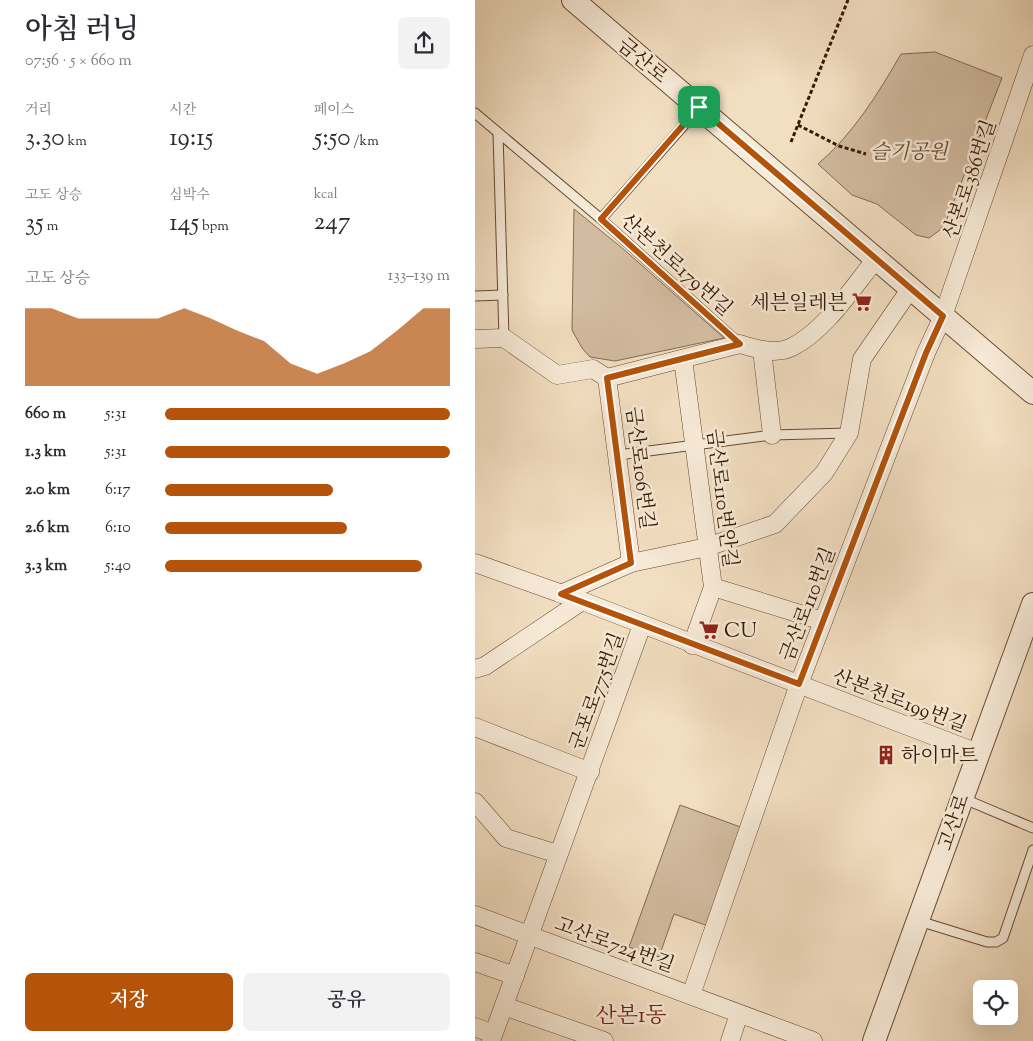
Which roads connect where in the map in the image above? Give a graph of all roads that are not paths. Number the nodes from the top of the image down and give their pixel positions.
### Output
1 (581, 2) edge
2 (1033, 56) edge
3 (699, 107) junction
4 (476, 115) edge
5 (498, 133) junction
6 (601, 219) junction
7 (876, 258) junction
8 (911, 288) junction
9 (503, 295) junction
10 (475, 296) edge
11 (943, 316) junction
12 (504, 338) junction
13 (475, 339) edge
14 (740, 344) junction
15 (762, 350) junction
16 (683, 359) junction
17 (607, 378) junction
18 (1033, 393) edge
19 (849, 433) junction
20 (772, 436) junction
21 (696, 444) junction
22 (618, 454) junction
23 (707, 546) junction
24 (475, 563) edge
25 (631, 563) junction
26 (713, 587) junction
27 (561, 594) junction
28 (582, 601) junction
29 (1033, 604) edge
30 (823, 621) junction
31 (642, 625) junction
32 (692, 645) junction
33 (475, 669) edge
34 (799, 684) junction
35 (475, 727) edge
36 (978, 753) junction
37 (590, 772) junction
38 (961, 798) junction
39 (475, 802) edge
40 (1033, 828) edge
41 (1033, 850) edge
42 (558, 854) junction
43 (475, 916) edge
44 (919, 921) junction
45 (528, 935) junction
46 (475, 962) edge
47 (515, 976) junction
48 (691, 995) junction
49 (504, 1006) junction
50 (739, 1014) junction
51 (475, 1027) edge
52 (492, 1038) edge
53 (585, 1038) edge
54 (604, 1041) edge
55 (730, 1041) edge
56 (813, 1041) edge
57 (874, 1041) edge

1 - 3 street, 금산로
2 - 11 street, 산본로386번길
3 - 6 lane
3 - 7 street, 금산로
4 - 5 lane, 산본천로179번길
5 - 6 lane, 산본천로179번길
5 - 9 lane
6 - 14 lane, 산본천로179번길
7 - 8 street, 금산로
7 - 15 street
8 - 11 street, 금산로
8 - 19 street
9 - 10 lane
9 - 12 lane
11 - 18 street, 금산로
11 - 30 street, 금산로110번길
12 - 13 street
12 - 17 street
14 - 15 street
14 - 16 street
15 - 20 street
16 - 17 street
16 - 21 street, 금산로110번안길
17 - 22 street, 금산로106번길
19 - 20 lane
19 - 23 street
20 - 21 lane
21 - 22 lane
21 - 23 street, 금산로110번안길
22 - 25 street, 금산로106번길
23 - 25 street
23 - 26 street, 금산로110번안길
24 - 27 street, 산본천로199번길
25 - 27 street
26 - 30 street, 금산로110번안길
26 - 32 street
27 - 28 street, 산본천로199번길
28 - 31 street, 산본천로199번길
28 - 33 street
29 - 36 street, 고산로
30 - 34 street, 금산로110번길
31 - 32 street, 산본천로199번길
31 - 37 street, 군포로775번길
32 - 34 street, 산본천로199번길
34 - 36 street, 산본천로199번길
34 - 48 street, 금산로110번길
35 - 37 street, 군포로775번길
36 - 38 street, 고산로
37 - 42 street, 군포로775번길
38 - 40 lane
38 - 44 street, 고산로
39 - 42 street
41 - 44 lane
42 - 45 street, 군포로775번길
43 - 45 street, 고산로724번길
44 - 57 street, 고산로
45 - 47 street, 군포로775번길
45 - 48 street, 고산로724번길
46 - 47 street
47 - 49 street, 군포로775번길
48 - 50 street, 고산로724번길
49 - 52 street, 군포로775번길
49 - 53 street
50 - 55 street
50 - 56 street, 고산로724번길
51 - 52 street, 군포로775번길
53 - 54 street

